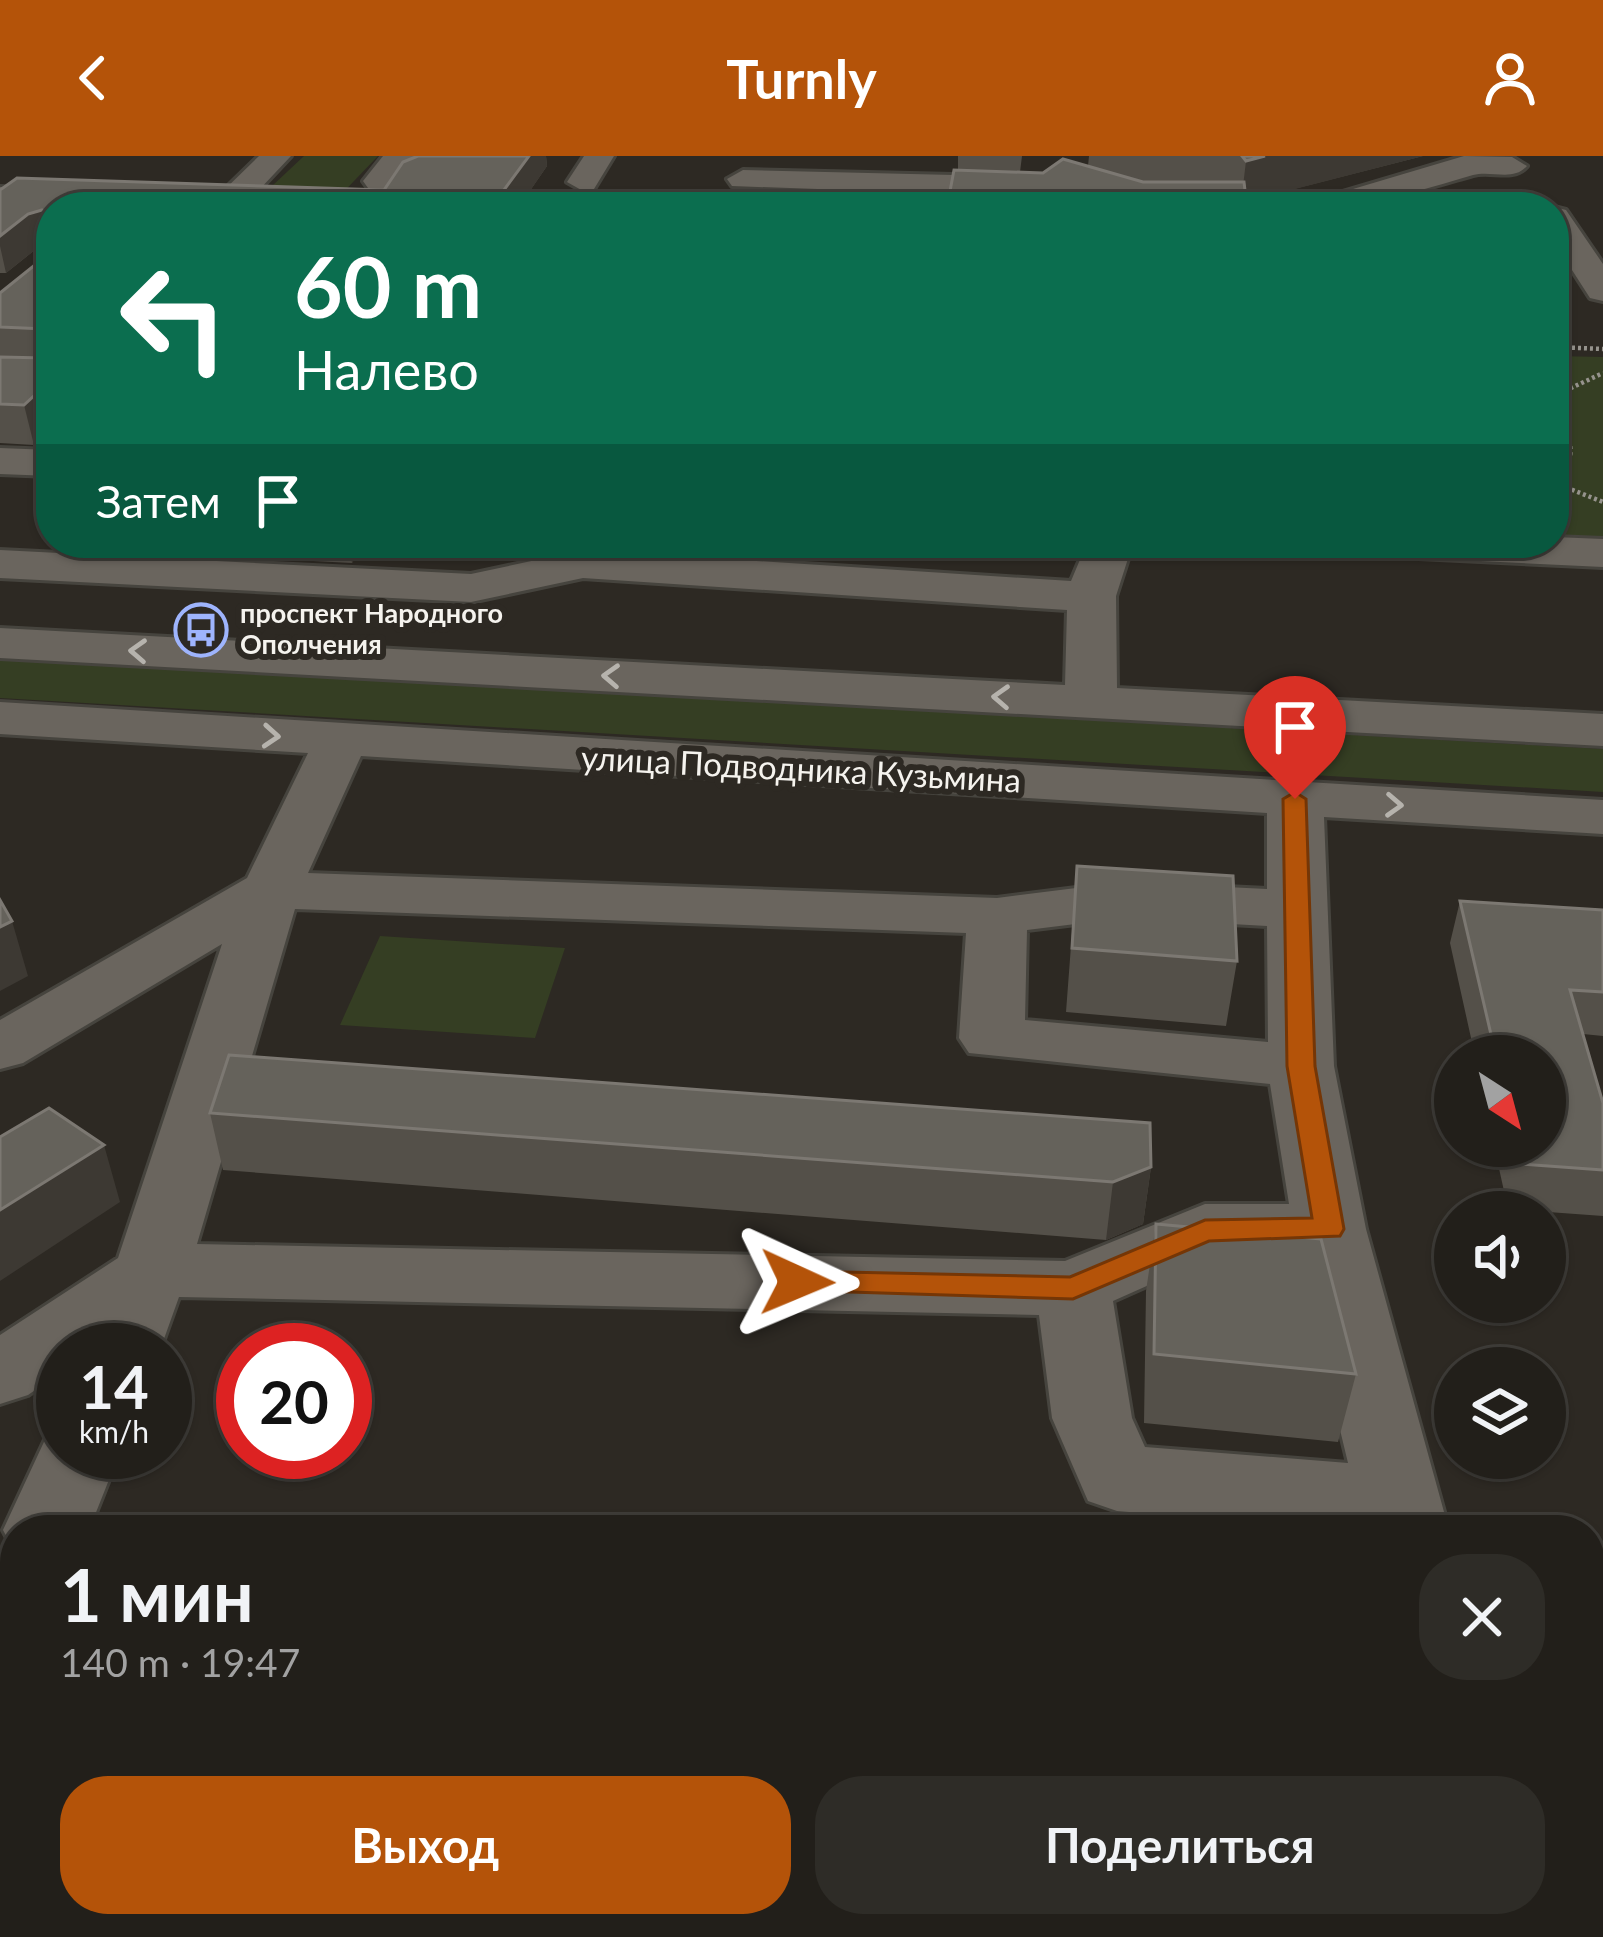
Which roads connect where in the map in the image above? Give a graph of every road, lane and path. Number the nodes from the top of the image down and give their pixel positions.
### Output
1 (276, 156) edge
2 (1487, 160) edge
3 (925, 170) edge
4 (153, 172) dead end
5 (1055, 175) edge
6 (743, 181) edge
7 (129, 192) edge
8 (240, 192) edge
9 (1384, 192) edge
10 (1534, 192) edge
11 (0, 197) edge
12 (36, 199) edge
13 (1569, 229) edge
14 (1603, 290) edge
15 (1569, 348) edge
16 (1603, 349) edge
17 (1603, 373) edge
18 (1569, 390) edge
19 (1569, 488) edge
20 (1603, 502) edge
21 (1569, 551) edge
22 (1603, 553) edge
23 (1100, 558) edge
24 (0, 564) edge
25 (1092, 597) junction
26 (0, 643) edge
27 (1091, 702) junction
28 (0, 718) edge
29 (1603, 730) edge
30 (342, 741) junction
31 (1295, 799) junction
32 (1603, 817) edge
33 (270, 890) junction
34 (1299, 909) junction
35 (998, 916) junction
36 (0, 1048) edge
37 (1301, 1066) junction
38 (1329, 1229) junction
39 (155, 1270) junction
40 (1073, 1288) junction
41 (133, 1323) edge
42 (0, 1374) edge
43 (68, 1479) edge
44 (52, 1515) edge
45 (1402, 1515) edge

1 - 8 street
2 - 9 street
2 - 10 street
3 - 5 street
3 - 6 street
4 - 7 street
11 - 12 street
13 - 14 street
15 - 16 path
17 - 18 path
19 - 20 path
21 - 22 street
23 - 25 street
24 - 25 street
25 - 27 street
27 -> 26 street
27 - 29 street
28 -> 30 street, улица Подводника Кузьмина
30 - 31 street, улица Подводника Кузьмина
30 - 33 street
31 -> 32 street, улица Подводника Кузьмина
31 - 34 street
33 - 35 street
33 - 36 street
33 - 39 street
34 - 35 street
34 - 37 street
35 - 37 street
37 - 38 street
38 - 40 street
38 - 45 street
39 - 40 street
39 - 41 street
39 - 42 street
40 - 45 street
43 - 44 street

